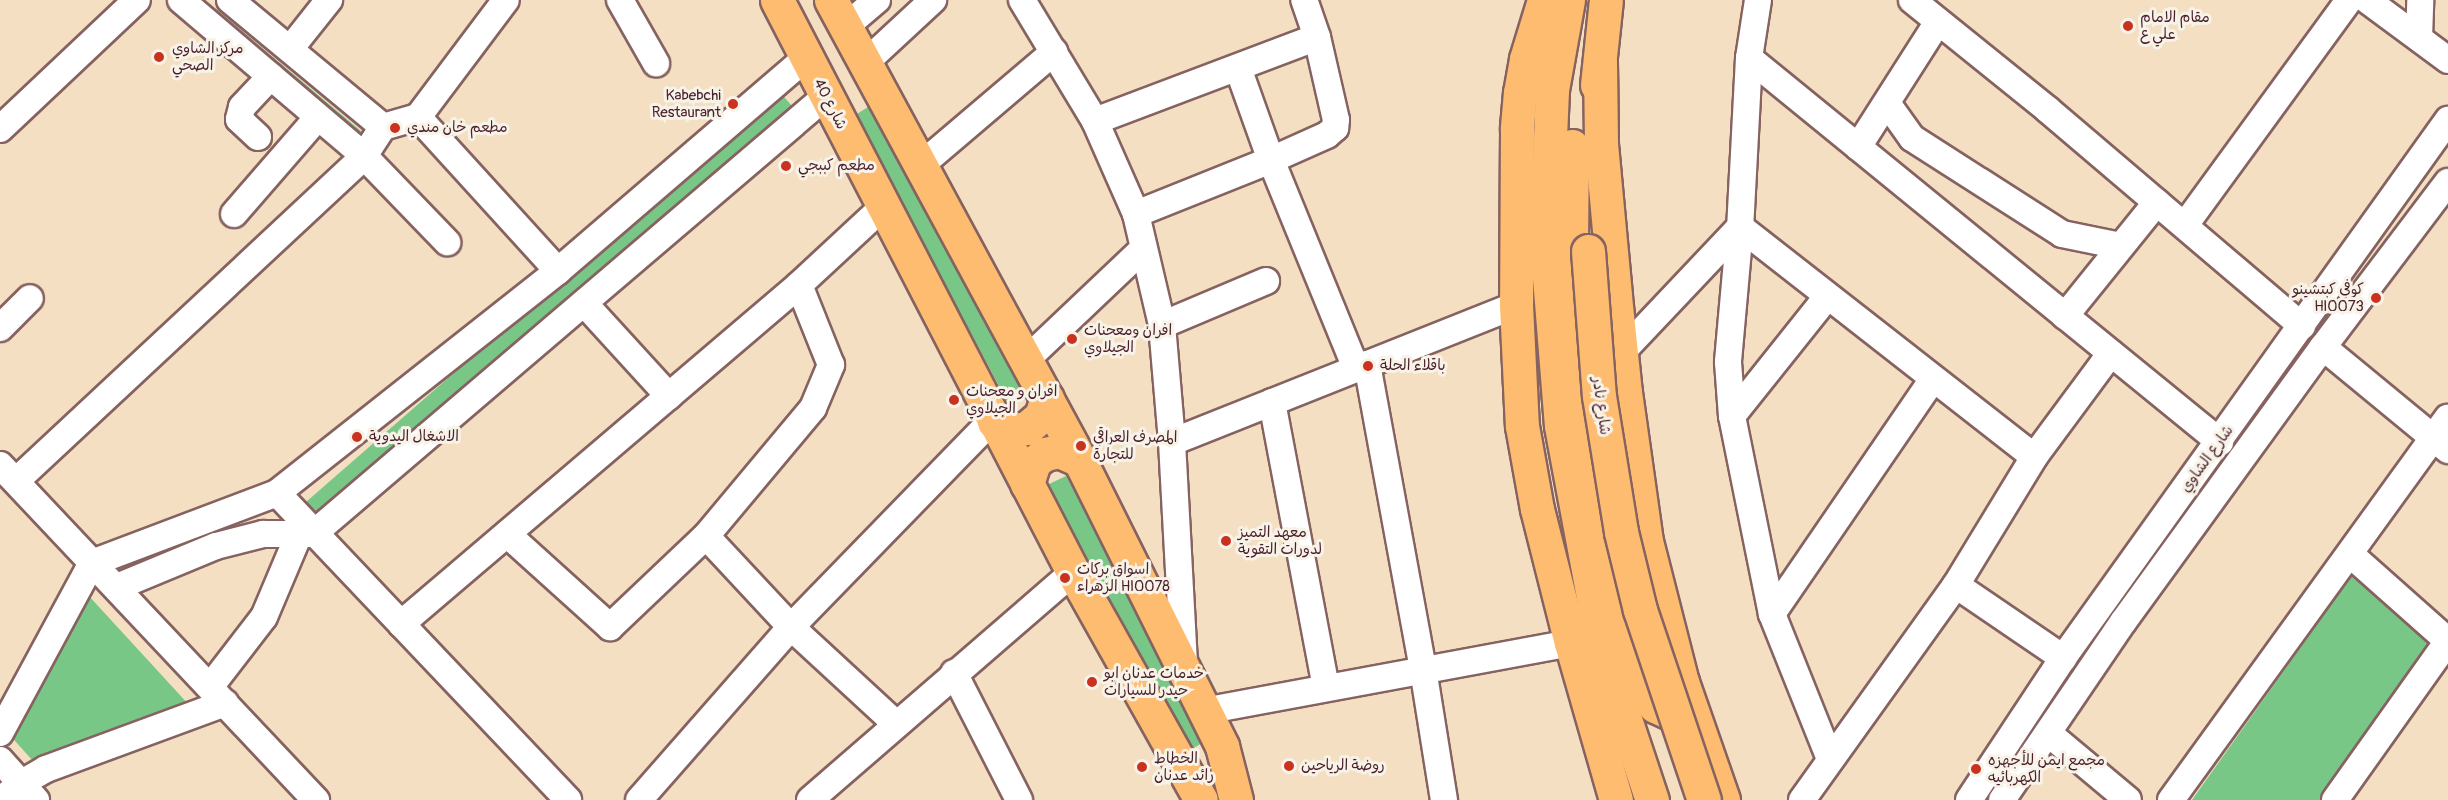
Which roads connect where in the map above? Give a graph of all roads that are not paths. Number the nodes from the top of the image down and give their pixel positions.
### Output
1 (136, 0) edge
2 (182, 0) edge
3 (230, 0) edge
4 (329, 0) edge
5 (506, 0) edge
6 (620, 0) edge
7 (777, 0) edge
8 (877, 0) edge
9 (933, 0) edge
10 (1022, 0) edge
11 (1304, 0) edge
12 (1544, 0) edge
13 (1568, 0) edge
14 (1578, 0) edge
15 (1605, 0) edge
16 (1758, 0) edge
17 (2349, 0) edge
18 (2367, 0) edge
19 (2420, 0) edge
20 (1928, 9) edge
21 (838, 14) edge
22 (1317, 37) junction
23 (2419, 38) junction
24 (290, 49) junction
25 (1054, 52) junction
26 (806, 58) junction
27 (1749, 58) junction
28 (2448, 60) edge
29 (1600, 62) junction
30 (656, 63) dead end
31 (865, 63) junction
32 (1238, 68) junction
33 (270, 76) junction
34 (826, 96) junction
35 (1887, 103) junction
36 (318, 117) junction
37 (418, 117) junction
38 (2448, 120) edge
39 (1095, 121) junction
40 (382, 126) junction
41 (0, 129) edge
42 (258, 137) dead end
43 (1858, 147) junction
44 (364, 156) junction
45 (1271, 160) junction
46 (921, 165) junction
47 (2448, 182) edge
48 (2157, 202) junction
49 (882, 208) junction
50 (234, 214) dead end
51 (1136, 214) junction
52 (2185, 225) junction
53 (1740, 227) junction
54 (447, 242) dead end
55 (2121, 246) junction
56 (1143, 249) junction
57 (558, 271) junction
58 (1266, 281) dead end
59 (799, 285) junction
60 (1827, 297) junction
61 (30, 298) dead end
62 (584, 303) junction
63 (1516, 305) junction
64 (2065, 316) junction
65 (1162, 325) junction
66 (2302, 326) junction
67 (0, 328) edge
68 (2323, 347) junction
69 (1621, 353) junction
70 (2110, 353) junction
71 (1026, 360) junction
72 (1362, 366) junction
73 (1933, 379) junction
74 (669, 396) junction
75 (1047, 398) junction
76 (1272, 402) junction
77 (1732, 416) junction
78 (993, 421) junction
79 (2443, 435) edge
80 (1172, 442) junction
81 (2220, 442) junction
82 (2034, 457) junction
83 (1079, 460) junction
84 (8, 473) edge
85 (1027, 484) junction
86 (277, 493) junction
87 (306, 534) junction
88 (507, 534) junction
89 (706, 536) junction
90 (2350, 554) junction
91 (92, 563) junction
92 (1073, 572) junction
93 (1956, 585) junction
94 (117, 587) junction
95 (2115, 588) junction
96 (2138, 602) junction
97 (1772, 614) junction
98 (2090, 622) junction
99 (401, 624) junction
100 (791, 627) junction
101 (2113, 638) junction
102 (1571, 643) junction
103 (2063, 658) junction
104 (1184, 669) junction
105 (1423, 669) junction
106 (954, 673) junction
107 (1682, 682) junction
108 (1326, 687) junction
109 (218, 695) junction
110 (1204, 711) junction
111 (896, 724) junction
112 (0, 733) edge
113 (2048, 733) junction
114 (1222, 746) junction
115 (1830, 759) junction
116 (0, 760) edge
117 (19, 795) edge
118 (316, 800) edge
119 (568, 800) edge
120 (639, 800) edge
121 (810, 800) edge
122 (1018, 800) edge
123 (1201, 800) edge
124 (1236, 800) edge
125 (1251, 800) edge
126 (1444, 800) edge
127 (1616, 800) edge
128 (1652, 800) edge
129 (1704, 800) edge
130 (1724, 800) edge
131 (1802, 800) edge
132 (1969, 800) edge
133 (2002, 800) edge
134 (2128, 800) edge
135 (2171, 800) edge
136 (2335, 800) edge

1 - 41 street
2 - 33 street
3 - 24 street
4 - 24 street
5 - 37 street
6 - 30 street
7 - 26 main road, شارع 40
8 - 21 street
9 - 31 street
10 - 25 street
11 - 22 street
12 - 63 main road
13 - 128 main road
14 - 107 main road
15 - 29 main road, شارع نادر
16 - 27 street
17 - 52 street
18 - 23 street
19 - 23 street
20 - 35 street
20 - 48 street
21 - 31 main road
22 - 32 street
22 - 45 street
23 - 28 street
24 - 40 street
25 - 39 street
25 - 46 street
26 - 34 main road, شارع 40
26 - 57 street
27 - 43 street
27 - 53 street
29 - 69 main road
29 - 129 main road, شارع نادر, bridge
31 - 46 main road
32 - 39 street
32 - 45 street
33 - 36 street
33 - 42 street
34 - 49 main road, شارع 40
34 - 62 street
35 - 43 street
35 - 55 street
36 - 44 street
36 - 50 street
37 - 40 street
37 - 57 street
38 - 66 street, شارع الشاوي
39 - 51 street
40 - 44 street
43 - 64 street
44 - 54 street
44 - 84 street
45 - 51 street
45 - 72 street
46 - 71 main road
47 - 68 street, شارع الشاوي
48 - 52 street
48 - 55 street
49 - 59 street
49 - 78 main road, شارع 40
51 - 56 street
52 - 66 street
53 - 60 street
53 - 69 street
53 - 77 street
55 - 64 street
56 - 65 street
56 - 71 street
57 - 86 street
58 - 65 street
59 - 74 street
59 - 89 street
60 - 73 street
60 - 77 street
61 - 67 street
62 - 74 street
62 - 87 street
63 - 72 street
63 - 102 main road
64 - 70 street
65 - 80 street
66 - 81 street, شارع الشاوي
68 - 79 street
68 - 96 street, شارع الشاوي
69 - 107 main road
70 - 81 street
70 - 82 street
71 - 75 main road
72 - 76 street
72 - 105 street
73 - 82 street
73 - 97 street
74 - 88 street
75 - 78 main road
75 - 83 main road
76 - 80 street
76 - 108 street
77 - 97 street
78 - 85 main road, شارع 40
78 - 100 street
79 - 90 street
80 - 104 street
81 - 95 street, شارع الشاوي
82 - 93 street
83 - 85 main road
83 - 104 main road
84 - 91 street
85 - 92 main road, شارع 40
86 - 87 street
86 - 91 street
87 - 94 street
87 - 99 street
87 - 109 street
88 - 89 street
88 - 99 street
89 - 100 street
90 - 135 street
90 - 136 street
91 - 94 street
91 - 112 street
92 - 106 street
92 - 123 main road, شارع 40
93 - 103 street
93 - 115 street
94 - 109 street
95 - 96 street
95 - 98 street, شارع الشاوي
96 - 101 street, شارع الشاوي
97 - 115 street
98 - 101 street
98 - 103 street, شارع الشاوي
99 - 119 street
100 - 111 street
100 - 120 street
101 - 113 street, شارع الشاوي
102 - 105 street
102 - 127 main road
103 - 132 street, شارع الشاوي
104 - 110 main road
105 - 108 street
105 - 126 street
106 - 111 street
106 - 122 street
107 - 130 main road
108 - 110 street
109 - 117 street
109 - 118 street
110 - 114 main road
111 - 121 street
113 - 133 street, شارع الشاوي
113 - 134 street
114 - 124 main road
114 - 125 main road
115 - 131 street
116 - 117 street

